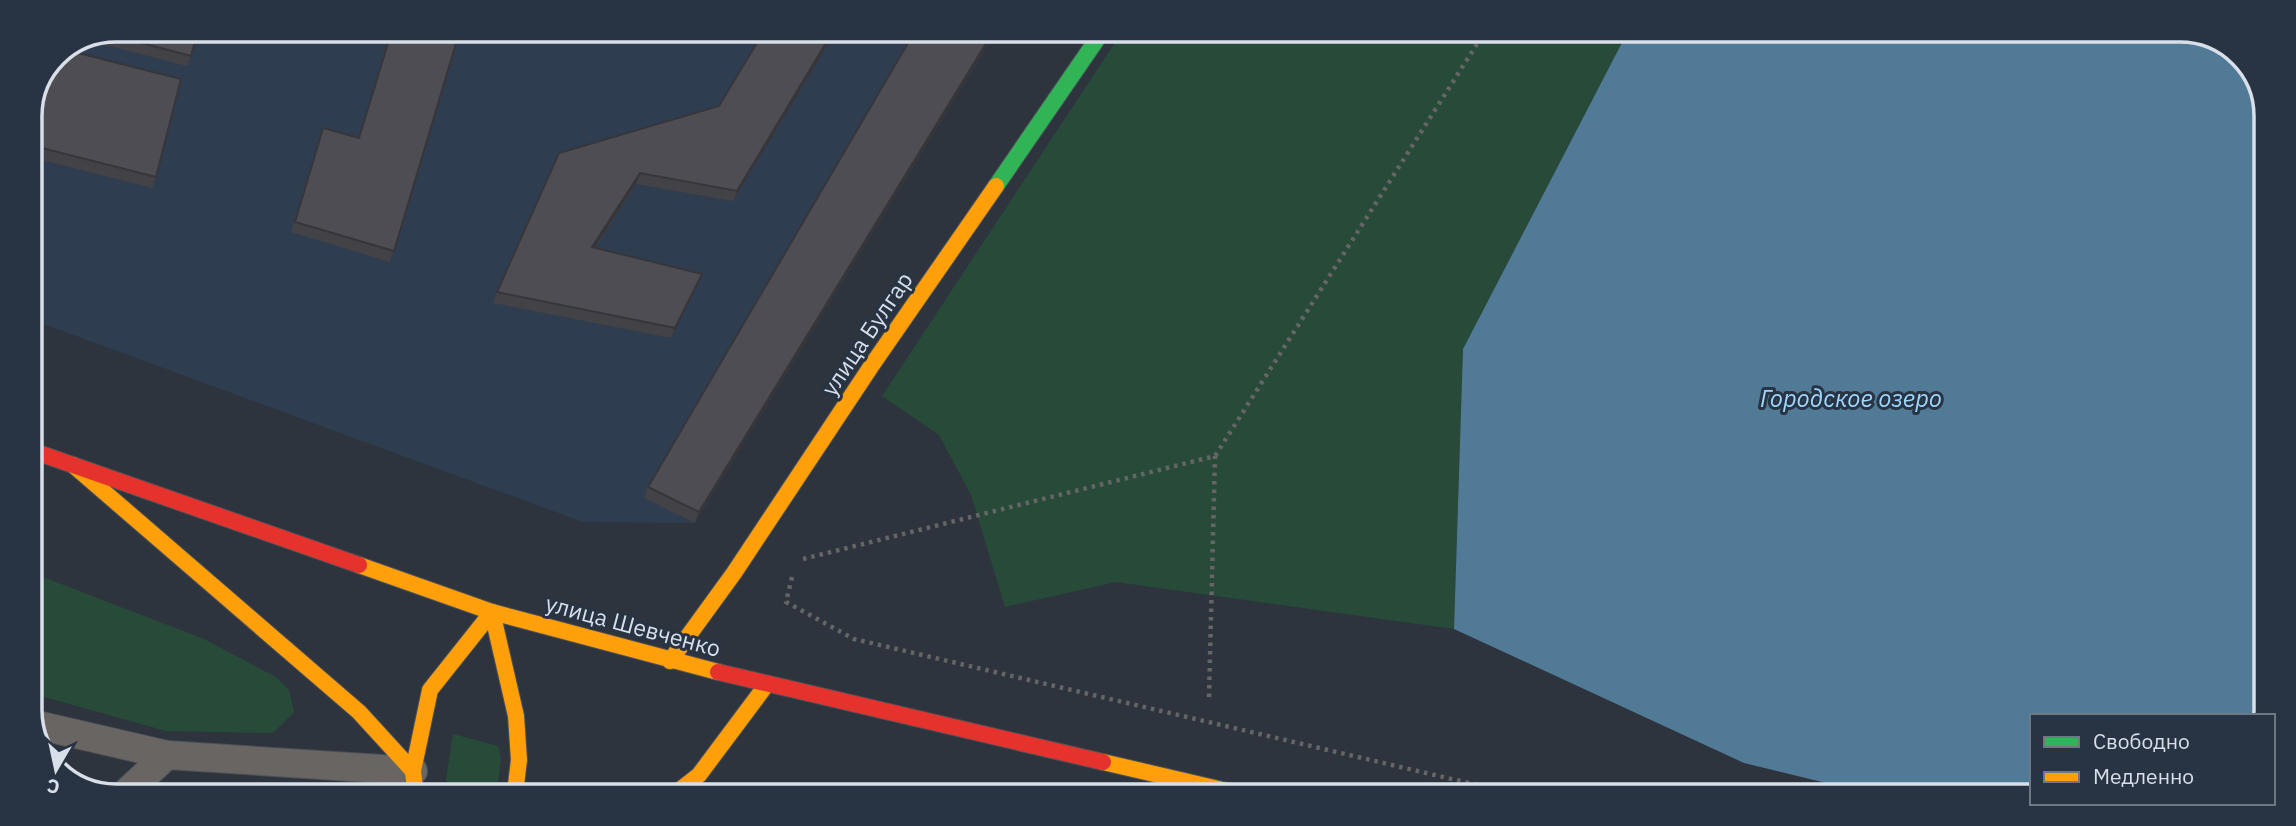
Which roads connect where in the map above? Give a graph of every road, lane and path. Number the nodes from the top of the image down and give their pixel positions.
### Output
1 (1094, 42) edge
2 (1478, 42) edge
3 (42, 454) edge
4 (1215, 456) junction
5 (72, 464) junction
6 (734, 573) junction
7 (786, 601) dead end
8 (492, 612) junction
9 (670, 661) junction
10 (767, 684) junction
11 (1209, 697) dead end
12 (44, 727) edge
13 (167, 755) junction
14 (414, 782) edge
15 (136, 784) edge
16 (516, 784) edge
17 (688, 784) edge
18 (1197, 784) edge
19 (1473, 784) edge

1 - 6 street, улица Булгар
2 - 4 path
3 - 5 street, улица Шевченко
4 - 6 path
4 - 11 path
5 - 8 street, улица Шевченко
5 - 14 street
6 - 9 street, улица Булгар
7 - 19 path
8 - 9 street, улица Шевченко
8 - 14 street
8 - 16 street
9 - 10 street, улица Шевченко
10 - 17 street
10 - 18 street, улица Шевченко
12 - 13 lane
13 - 14 lane
13 - 15 lane

